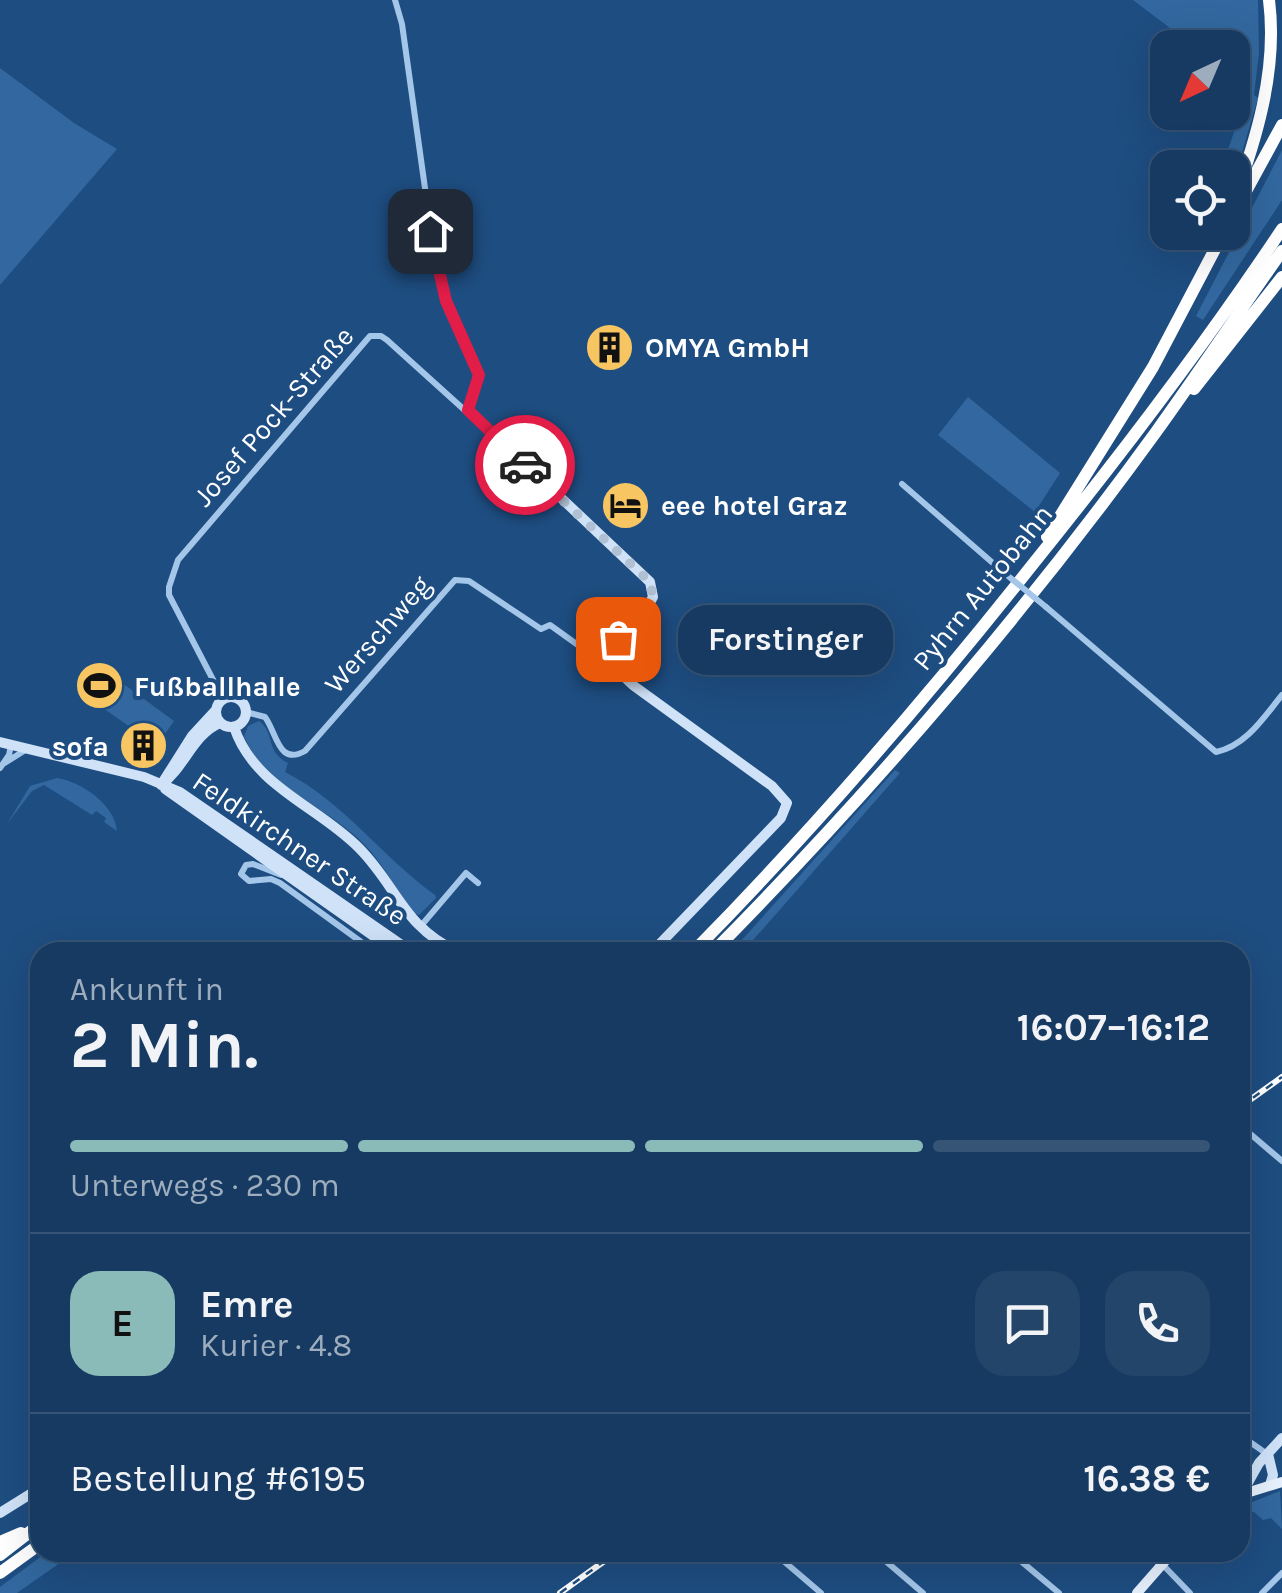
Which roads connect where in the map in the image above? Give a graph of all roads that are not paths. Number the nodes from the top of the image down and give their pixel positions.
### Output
1 (394, 0) edge
2 (1269, 0) edge
3 (1282, 125) edge
4 (1250, 153) edge
5 (1250, 184) edge
6 (1282, 228) edge
7 (1215, 250) edge
8 (1282, 251) edge
9 (1282, 278) edge
10 (468, 410) junction
11 (1156, 432) junction
12 (523, 462) joint
13 (902, 484) dead end
14 (1023, 578) junction
15 (614, 660) junction
16 (1282, 695) edge
17 (223, 699) junction
18 (216, 710) junction
19 (246, 712) junction
20 (220, 724) junction
21 (234, 728) junction
22 (6, 743) edge
23 (28, 749) junction
24 (2, 766) edge
25 (161, 785) junction
26 (478, 882) dead end
27 (296, 883) junction
28 (420, 927) junction
29 (361, 942) edge
30 (382, 942) edge
31 (398, 942) edge
32 (443, 942) edge
33 (662, 942) edge
34 (701, 942) edge
35 (722, 942) edge
36 (1250, 1135) edge
37 (1282, 1162) edge
38 (1282, 1438) edge
39 (1250, 1443) edge
40 (1270, 1459) junction
41 (1258, 1463) junction
42 (1282, 1472) edge
43 (1250, 1477) edge
44 (1276, 1484) edge
45 (1250, 1492) edge
46 (30, 1494) edge
47 (0, 1513) edge
48 (30, 1529) edge
49 (30, 1531) edge
50 (0, 1542) edge
51 (30, 1551) edge
52 (0, 1555) edge
53 (784, 1562) edge
54 (887, 1562) edge
55 (1022, 1562) edge
56 (1162, 1564) joint
57 (1282, 1572) edge
58 (0, 1573) edge
59 (821, 1593) edge
60 (923, 1593) edge
61 (1059, 1593) edge
62 (1137, 1593) edge
63 (1190, 1593) edge
64 (1262, 1593) edge

1 - 10 street
2 - 4 highway
3 - 5 highway
6 - 14 highway, Pyhrn Autobahn
7 - 14 highway
8 - 11 highway, Pyhrn Autobahn
9 - 11 highway
10 - 12 street, Josef Pock-Straße
10 - 17 street, Josef Pock-Straße
11 - 35 highway, Pyhrn Autobahn
12 - 15 main road
13 - 16 street, bridge
14 - 34 highway, Pyhrn Autobahn
15 - 19 street, Werschweg
15 - 33 main road, Werschweg
17 - 18 main road
17 - 19 main road
18 - 20 main road
18 - 25 main road
19 - 21 main road
20 - 21 main road
20 - 25 main road
21 - 28 main road
22 - 23 main road, Feldkirchner Straße
22 - 24 street
23 - 24 street
23 - 25 main road, Feldkirchner Straße
25 - 27 main road, Feldkirchner Straße
25 - 31 main road, Feldkirchner Straße
26 - 28 street
27 - 29 street
27 - 30 main road, Feldkirchner Straße
28 - 32 main road
36 - 37 street
38 - 40 main road
39 - 40 street
40 - 41 main road
40 - 42 main road
40 - 44 main road
41 - 43 main road
41 - 44 main road
44 - 45 main road
46 - 47 main road
48 - 50 highway
49 - 52 highway
51 - 58 highway
53 - 59 street
54 - 60 street
55 - 61 street
56 - 62 main road
56 - 63 street
57 - 64 street

